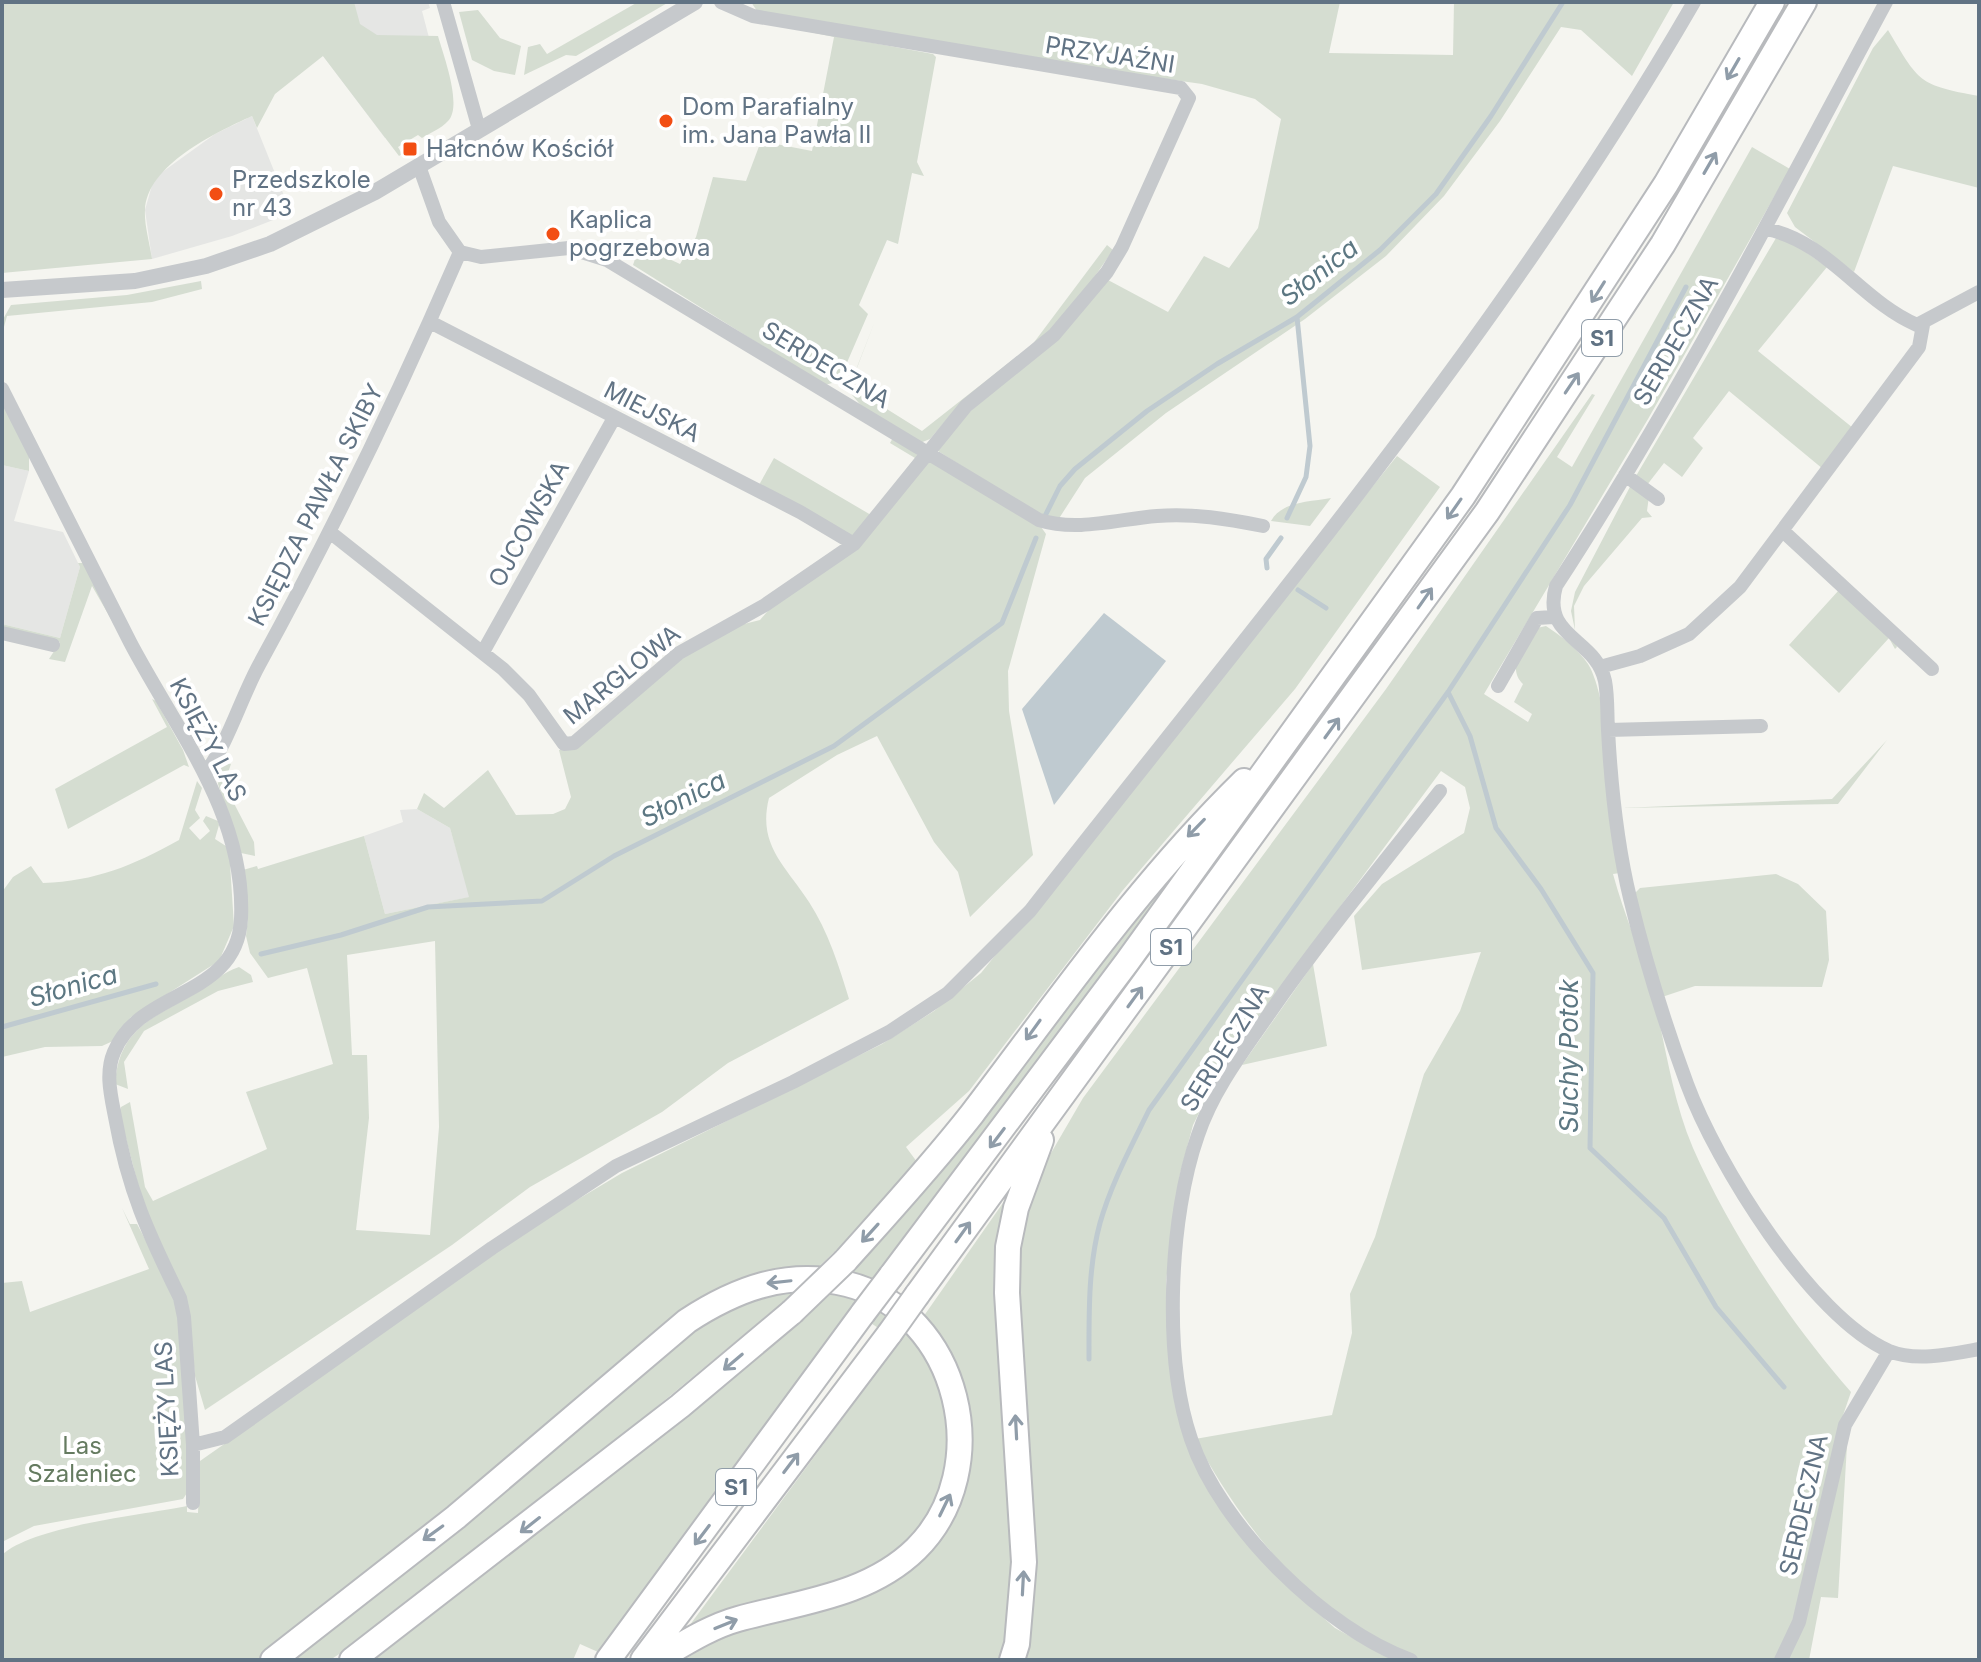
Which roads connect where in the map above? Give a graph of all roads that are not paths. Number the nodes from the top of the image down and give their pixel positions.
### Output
1 (443, 2) edge
2 (695, 2) edge
3 (721, 2) edge
4 (1694, 2) edge
5 (1772, 2) edge
6 (1804, 2) edge
7 (1886, 2) edge
8 (479, 129) junction
9 (419, 166) junction
10 (1766, 229) junction
11 (460, 252) junction
12 (2, 290) edge
13 (1979, 292) edge
14 (430, 322) junction
15 (1923, 325) junction
16 (2, 389) edge
17 (614, 418) junction
18 (929, 453) junction
19 (1625, 475) junction
20 (1658, 499) dead end
21 (1263, 526) dead end
22 (1784, 532) junction
23 (331, 533) junction
24 (854, 544) junction
25 (1553, 617) junction
26 (2, 633) edge
27 (53, 645) dead end
28 (483, 652) junction
29 (1600, 667) junction
30 (1932, 669) dead end
31 (1498, 686) dead end
32 (1761, 726) dead end
33 (1608, 730) junction
34 (1292, 734) junction
35 (205, 774) junction
36 (1440, 791) dead end
37 (1056, 1105) junction
38 (1979, 1349) edge
39 (1889, 1351) junction
40 (193, 1445) junction
41 (193, 1503) dead end
42 (273, 1660) edge
43 (352, 1660) edge
44 (608, 1660) edge
45 (643, 1660) edge
46 (656, 1660) edge
47 (1012, 1660) edge
48 (1411, 1660) edge
49 (1781, 1660) edge

1 - 8 street
2 - 8 street
3 - 18 street, PRZYJAŹNI
4 - 40 street
5 -> 34 highway, S1
37 -> 6 highway, S1
7 - 10 street, SERDECZNA
8 - 9 street
9 - 11 street
9 - 12 street
10 - 15 street
10 - 19 street, SERDECZNA
11 - 14 street, KSIĘDZA PAWŁA SKIBY
11 - 18 street, SERDECZNA
13 - 15 street
14 - 17 street, MIEJSKA
14 - 23 street, KSIĘDZA PAWŁA SKIBY
15 - 22 street
16 - 35 street, KSIĘŻY LAS
17 - 24 street, MIEJSKA
17 - 28 street, OJCOWSKA
18 - 21 street, SERDECZNA
18 - 24 street
19 - 20 street
19 - 25 street, SERDECZNA
22 - 29 street
22 - 30 street
23 - 28 street, MARGLOWA
23 - 35 street, KSIĘDZA PAWŁA SKIBY
24 - 28 street, MARGLOWA
25 - 29 street
25 - 31 street
26 - 27 street
29 - 33 street
32 - 33 street
33 - 39 street
34 -> 43 highway, bridge
34 -> 44 highway, S1, bridge
35 - 40 street, KSIĘŻY LAS
36 - 48 street, SERDECZNA
45 -> 37 highway, S1, bridge
47 -> 37 highway
38 - 39 street
39 - 49 street, SERDECZNA
40 - 41 street, KSIĘŻY LAS
46 -> 42 highway

